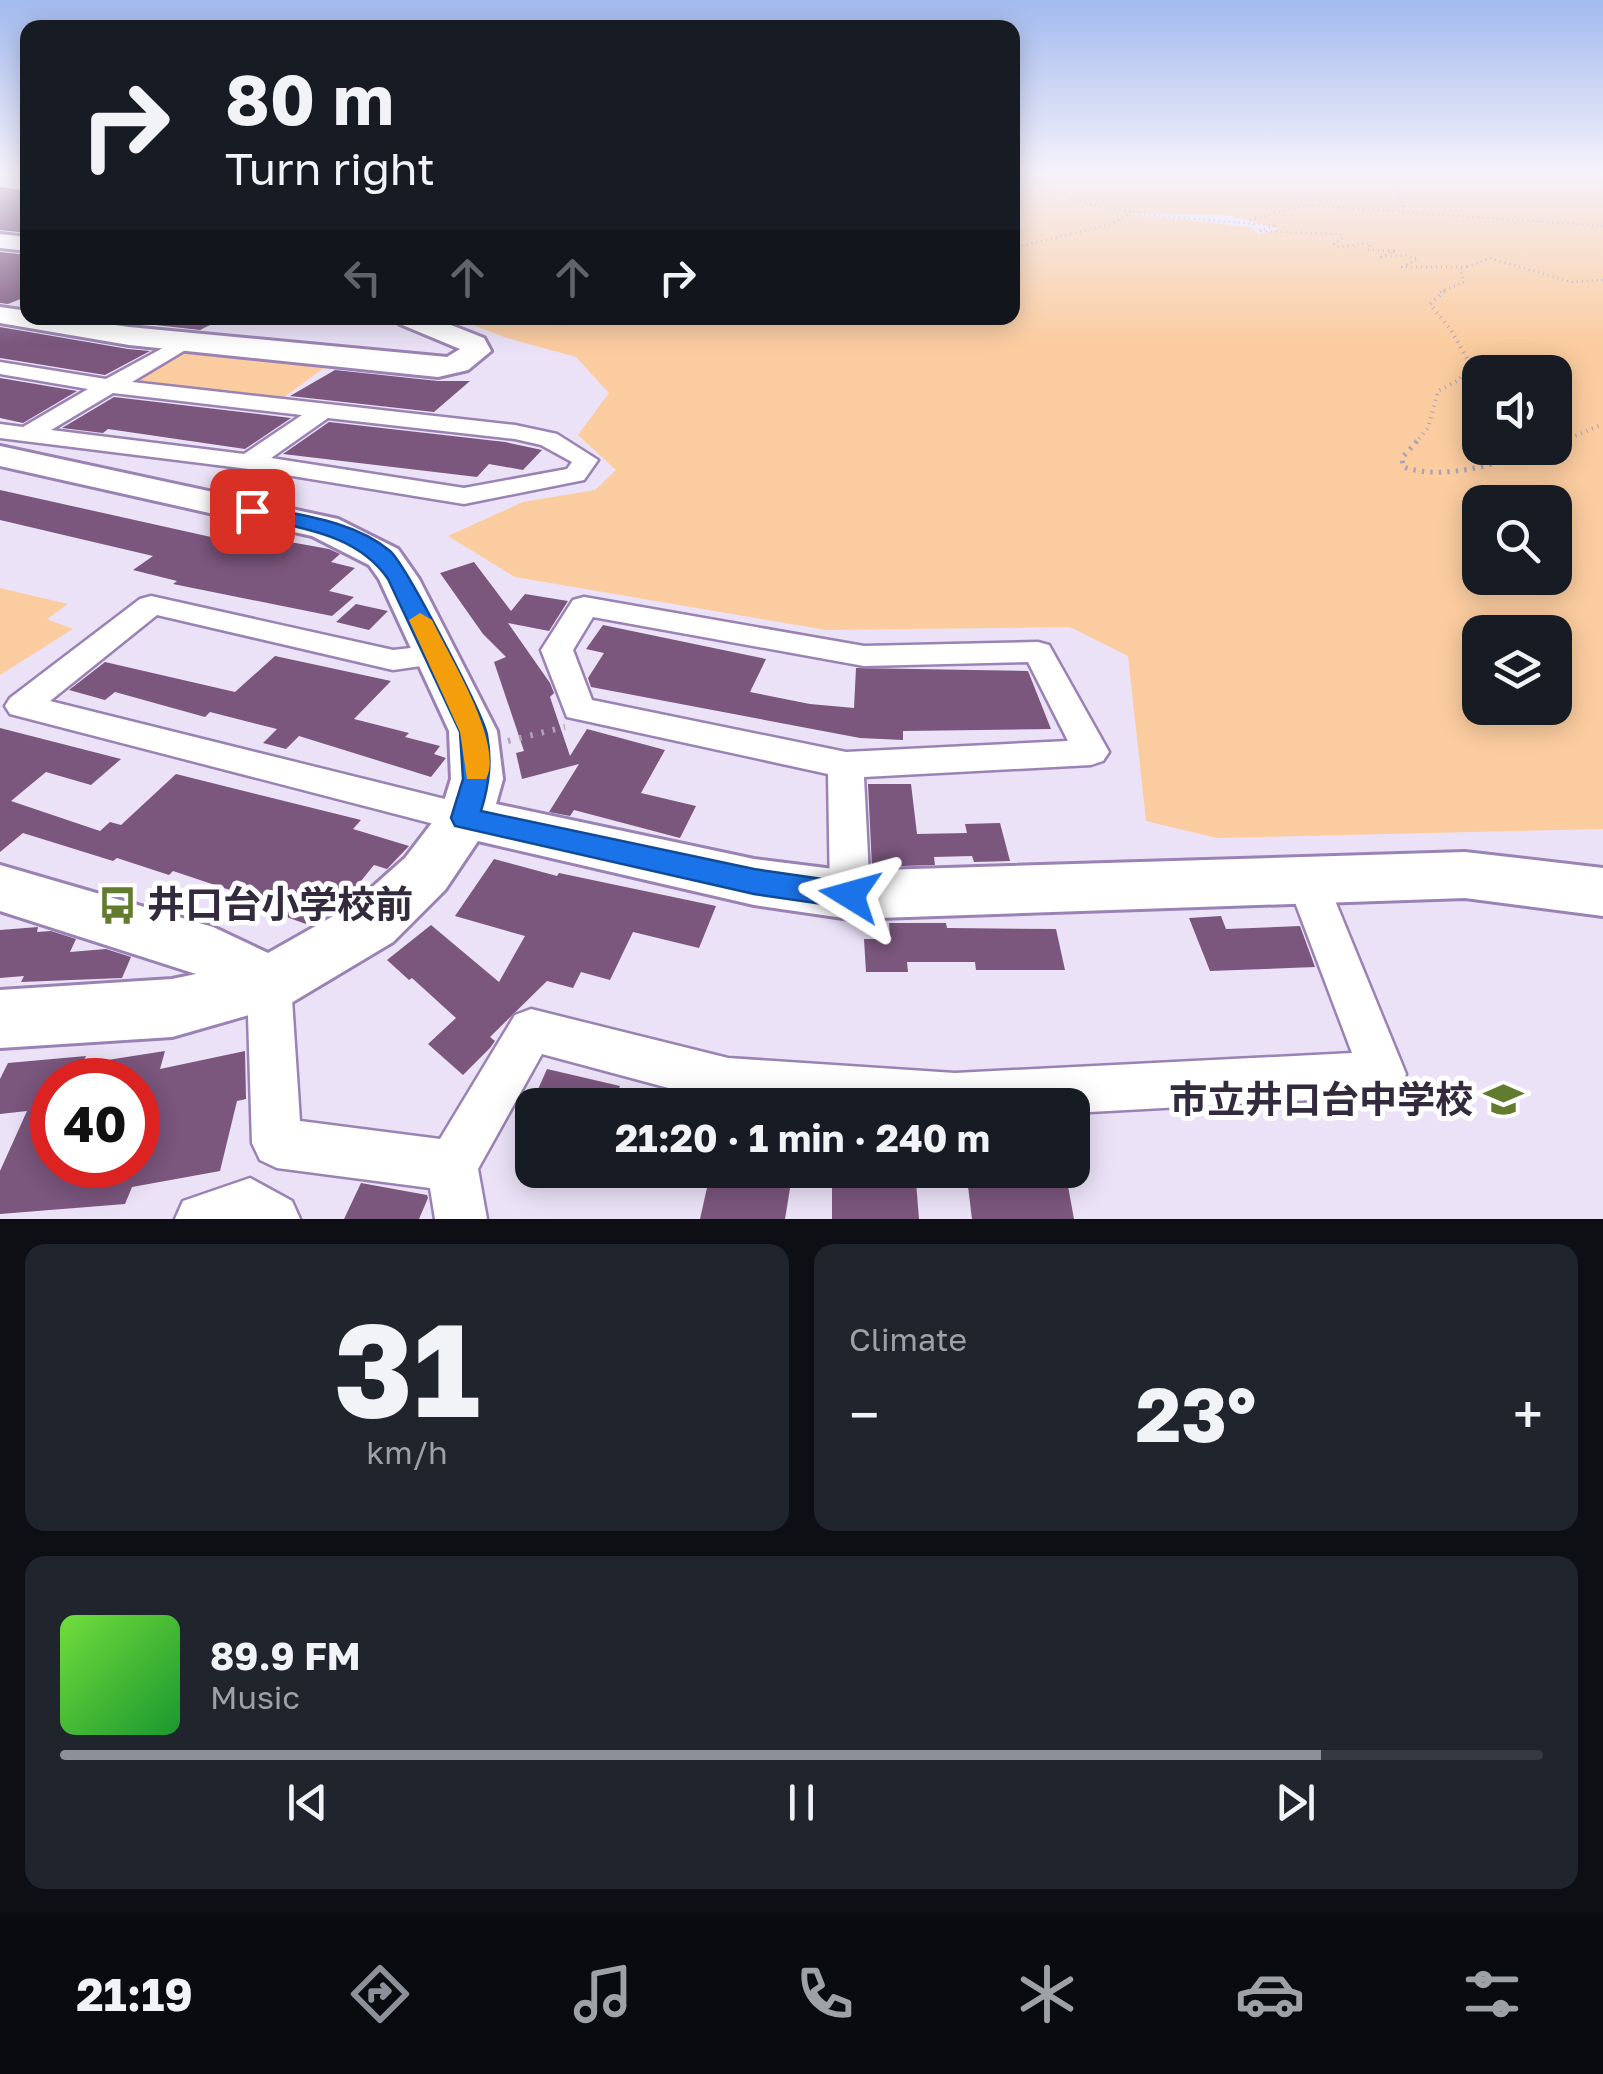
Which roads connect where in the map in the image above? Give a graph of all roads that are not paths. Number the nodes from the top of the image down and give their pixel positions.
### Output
1 (69, 325) edge
2 (427, 325) edge
3 (185, 342) junction
4 (0, 368) edge
5 (108, 386) junction
6 (324, 410) junction
7 (8, 441) edge
8 (249, 462) junction
9 (438, 655) junction
10 (846, 765) junction
11 (465, 818) junction
12 (1308, 881) junction
13 (0, 888) edge
14 (1603, 892) edge
15 (850, 895) junction
16 (270, 984) junction
17 (0, 1019) edge
18 (452, 1166) junction
19 (201, 1219) edge
20 (274, 1219) edge
21 (461, 1219) edge

1 - 3 street
2 - 3 street
3 - 5 street
4 - 5 street
5 - 6 street
5 - 7 street
6 - 8 street
6 - 8 street
7 - 8 street
7 - 9 street
9 - 11 street
9 - 11 street
10 - 10 street
10 - 15 street
11 - 15 street
11 - 16 street
12 - 14 street
12 - 15 street
12 - 18 street
13 - 16 street
16 - 17 street
16 - 18 street
18 - 21 street
19 - 20 street

